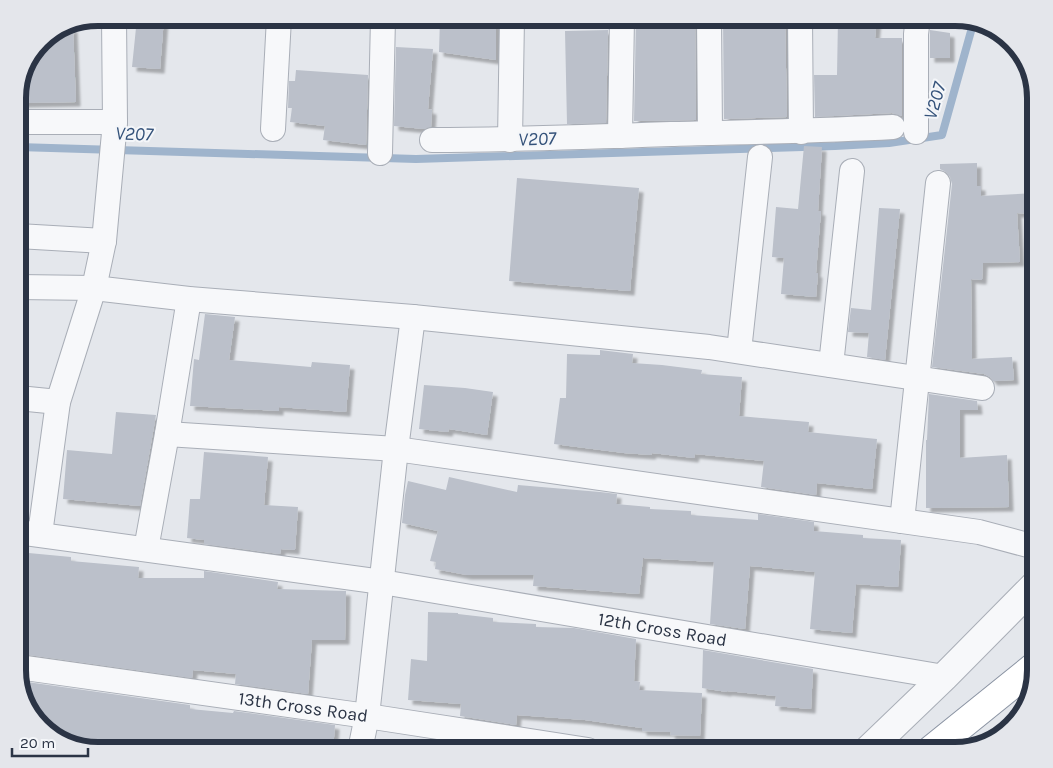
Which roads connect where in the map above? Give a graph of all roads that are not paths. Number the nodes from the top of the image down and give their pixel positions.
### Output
1 (114, 26) edge
2 (279, 26) edge
3 (383, 26) edge
4 (512, 26) edge
5 (622, 26) edge
6 (709, 26) edge
7 (800, 26) edge
8 (917, 26) edge
9 (26, 123) edge
10 (273, 129) dead end
11 (115, 130) junction
12 (801, 132) junction
13 (710, 133) junction
14 (620, 136) junction
15 (432, 140) dead end
16 (510, 140) junction
17 (380, 153) dead end
18 (760, 157) dead end
19 (852, 171) dead end
20 (938, 184) dead end
21 (26, 236) edge
22 (104, 240) junction
23 (26, 287) edge
24 (94, 288) junction
25 (189, 299) junction
26 (413, 316) junction
27 (739, 352) junction
28 (832, 365) junction
29 (917, 378) junction
30 (982, 388) dead end
31 (26, 399) edge
32 (58, 402) junction
33 (168, 434) junction
34 (396, 448) junction
35 (902, 520) junction
36 (29, 533) edge
37 (1027, 545) edge
38 (146, 549) junction
39 (382, 582) junction
40 (1027, 594) edge
41 (26, 668) edge
42 (1027, 673) edge
43 (944, 677) junction
44 (367, 716) junction
45 (362, 742) edge
46 (536, 742) edge
47 (876, 742) edge
48 (941, 742) edge

1 - 11 street
2 - 10 street
3 - 17 street
4 - 16 street
5 - 14 street
6 - 13 street
7 - 12 street
8 - 12 street
9 - 11 street
11 - 22 street
12 - 13 street
13 - 14 street
14 - 16 street
15 - 16 street
18 - 27 street
19 - 28 street
20 - 29 street
21 - 22 street
22 - 24 street
23 - 24 street
24 - 25 street
24 - 32 street
25 - 26 street
25 - 33 street
26 - 27 street
26 - 34 street
27 - 28 street
28 - 29 street
29 - 30 street
29 - 35 street
31 - 32 street
32 - 36 street
33 - 34 street
33 - 38 street
34 - 35 street
34 - 39 street
35 - 37 street
36 - 38 street, 12th Cross Road
38 - 39 street, 12th Cross Road
39 - 43 street, 12th Cross Road
39 - 44 street
40 - 43 street
41 - 44 street, 13th Cross Road
42 - 48 highway
43 - 47 street
44 - 45 street
44 - 46 street, 13th Cross Road

